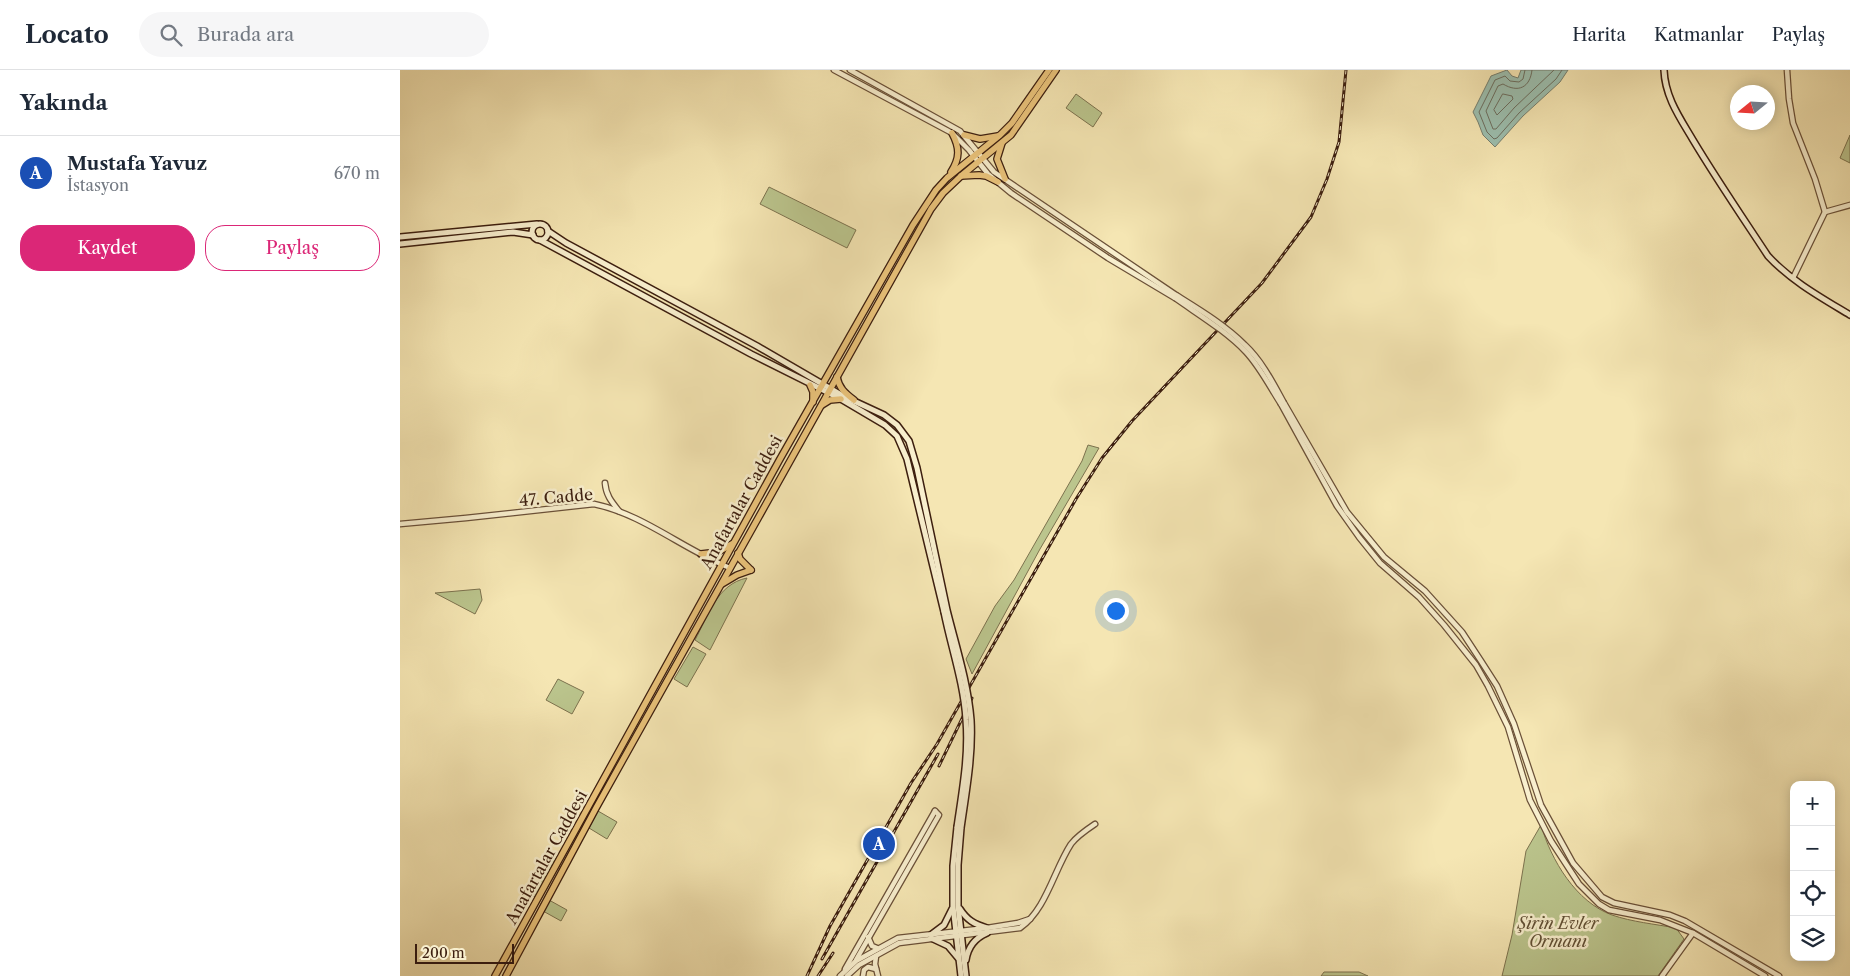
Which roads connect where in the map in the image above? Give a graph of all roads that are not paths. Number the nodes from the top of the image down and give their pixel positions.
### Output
1 (834, 70) edge
2 (850, 70) edge
3 (1049, 70) edge
4 (1056, 70) edge
5 (1664, 70) edge
6 (1787, 70) edge
7 (952, 133) junction
8 (964, 135) junction
9 (1000, 135) junction
10 (1002, 143) junction
11 (976, 154) junction
12 (980, 160) junction
13 (961, 176) junction
14 (947, 178) junction
15 (1005, 179) junction
16 (998, 182) junction
17 (1850, 205) edge
18 (1825, 212) junction
19 (537, 224) junction
20 (548, 232) junction
21 (533, 235) junction
22 (400, 237) edge
23 (540, 240) junction
24 (400, 244) edge
25 (1793, 278) junction
26 (1175, 296) junction
27 (1850, 315) edge
28 (837, 377) junction
29 (810, 385) junction
30 (822, 387) junction
31 (829, 390) junction
32 (841, 399) junction
33 (854, 400) junction
34 (813, 403) junction
35 (1283, 404) junction
36 (819, 408) junction
37 (605, 483) dead end
38 (620, 512) junction
39 (400, 524) edge
40 (734, 543) junction
41 (738, 553) junction
42 (701, 554) junction
43 (722, 565) junction
44 (730, 568) junction
45 (721, 585) junction
46 (946, 611) junction
47 (1095, 824) dead end
48 (956, 906) junction
49 (987, 930) junction
50 (959, 933) junction
51 (1693, 933) junction
52 (932, 936) junction
53 (868, 937) junction
54 (877, 948) junction
55 (876, 956) junction
56 (856, 961) junction
57 (959, 962) junction
58 (965, 968) junction
59 (876, 969) junction
60 (841, 975) edge
61 (496, 976) edge
62 (506, 976) edge
63 (847, 976) edge
64 (863, 976) edge
65 (878, 976) edge
66 (961, 976) edge
67 (966, 976) edge
68 (1662, 976) edge
69 (1765, 976) edge
70 (1778, 976) edge

1 - 7 street
2 - 8 street
3 - 9 main road, Anafartalar Caddesi
4 - 10 main road, Anafartalar Caddesi
5 - 25 main road
6 - 18 street
7 - 11 street
7 - 14 main road
8 - 9 main road
8 - 11 street
9 - 11 main road, Anafartalar Caddesi
10 - 12 main road, Anafartalar Caddesi
10 - 15 main road
11 - 12 street
11 - 14 main road, Anafartalar Caddesi
12 - 13 main road, Anafartalar Caddesi
12 - 15 street
12 - 16 street
13 - 16 main road
13 - 28 main road, Anafartalar Caddesi
14 - 30 main road, Anafartalar Caddesi
15 - 26 street
16 - 26 street
17 - 18 street
18 - 25 street
19 - 20 main road
19 - 21 main road
19 - 22 main road
20 - 23 main road
20 - 30 main road
21 - 23 main road
21 - 24 main road
23 - 29 main road
25 - 27 main road
26 - 35 street, bridge
28 - 31 main road, Anafartalar Caddesi
28 - 33 main road
29 - 30 main road
29 - 34 main road
30 - 31 main road
30 - 34 main road, Anafartalar Caddesi
31 - 32 main road
31 - 33 main road
31 - 36 main road, Anafartalar Caddesi
32 - 36 main road
32 - 46 main road
33 - 46 main road
34 - 40 main road, Anafartalar Caddesi
35 - 51 street
35 - 70 street
36 - 41 main road, Anafartalar Caddesi
37 - 38 street
38 - 39 street, 47. Cadde
38 - 42 street, 47. Cadde
40 - 42 main road
40 - 43 main road, Anafartalar Caddesi
41 - 44 main road, Anafartalar Caddesi
41 - 45 main road
42 - 43 street, 47. Cadde
43 - 44 street, 47. Cadde
43 - 61 main road, Anafartalar Caddesi
44 - 45 main road, Anafartalar Caddesi
45 - 62 main road, Anafartalar Caddesi
46 - 48 main road, bridge
47 - 49 street
48 - 49 main road
48 - 50 main road
48 - 52 main road
49 - 50 street
49 - 58 main road
50 - 52 street
50 - 57 main road
50 - 58 main road
51 - 68 street
51 - 69 street
52 - 54 street
52 - 55 street
52 - 57 main road
53 - 54 street
53 - 56 street
53 - 60 street
54 - 56 street
55 - 59 street
55 - 63 street
56 - 60 street
56 - 63 street
57 - 66 main road
58 - 67 main road
59 - 64 street
59 - 65 street

